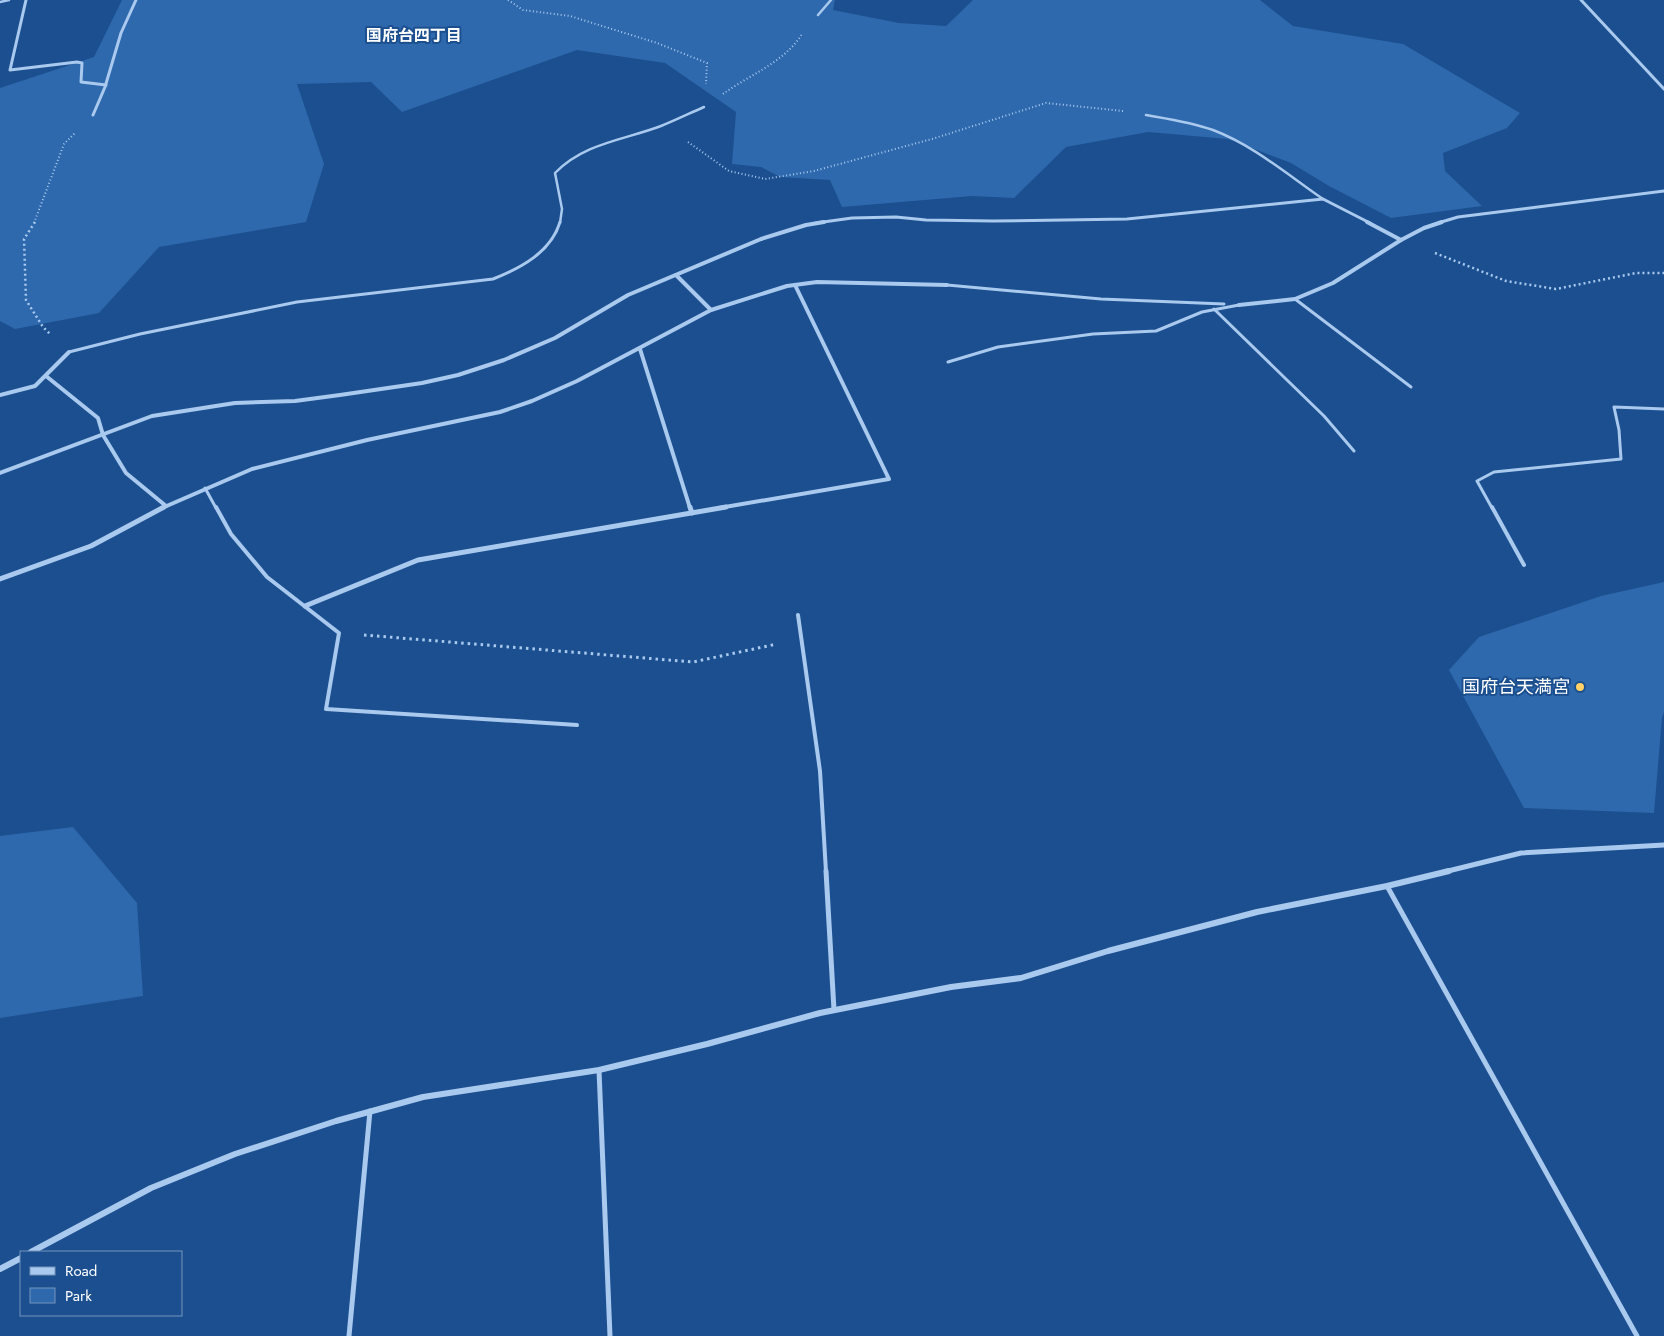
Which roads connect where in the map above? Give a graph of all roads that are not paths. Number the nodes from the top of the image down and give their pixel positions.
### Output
1 (8, 0) edge
2 (26, 0) edge
3 (136, 0) edge
4 (830, 0) edge
5 (1581, 0) edge
6 (0, 2) edge
7 (818, 14) road end
8 (106, 85) junction
9 (1664, 89) edge
10 (704, 108) road end
11 (93, 115) road end
12 (1146, 115) road end
13 (1664, 191) edge
14 (1323, 199) junction
15 (1401, 240) junction
16 (676, 275) junction
17 (795, 285) junction
18 (947, 285) joint
19 (1295, 299) junction
20 (1239, 305) junction
21 (1214, 309) junction
22 (711, 310) junction
23 (640, 349) junction
24 (69, 352) joint
25 (948, 362) dead end
26 (46, 376) junction
27 (1411, 387) dead end
28 (0, 395) edge
29 (1664, 410) edge
30 (103, 435) junction
31 (1354, 452) dead end
32 (0, 473) edge
33 (205, 488) junction
34 (166, 506) junction
35 (692, 513) junction
36 (1524, 565) dead end
37 (0, 579) edge
38 (305, 606) junction
39 (798, 615) dead end
40 (577, 725) dead end
41 (1664, 846) edge
42 (1387, 886) junction
43 (834, 1010) junction
44 (599, 1070) junction
45 (370, 1112) junction
46 (33, 1251) edge
47 (20, 1259) edge
48 (0, 1269) edge
49 (349, 1336) edge
50 (610, 1336) edge
51 (1637, 1336) edge

1 - 6 lane
2 - 8 street
3 - 8 street
4 - 7 lane
5 - 9 street
8 - 11 street
10 - 24 lane
12 - 14 lane
13 - 15 street
14 - 15 street
14 - 16 street
15 - 19 street
16 - 22 street
16 - 30 street
17 - 18 street
17 - 22 street
17 - 35 street
18 - 20 lane
19 - 20 street
19 - 27 lane
20 - 21 lane
21 - 25 lane
21 - 31 lane
22 - 23 street
23 - 33 street
23 - 35 street
24 - 26 street
26 - 28 street
26 - 30 street
29 - 36 lane
30 - 32 street
30 - 34 street
33 - 34 street
33 - 38 lane
34 - 37 street
35 - 38 street
38 - 40 lane
39 - 43 lane
41 - 42 street
42 - 43 street
42 - 51 lane
43 - 44 street
44 - 45 street
44 - 50 lane
45 - 46 street
45 - 49 lane
47 - 48 street

